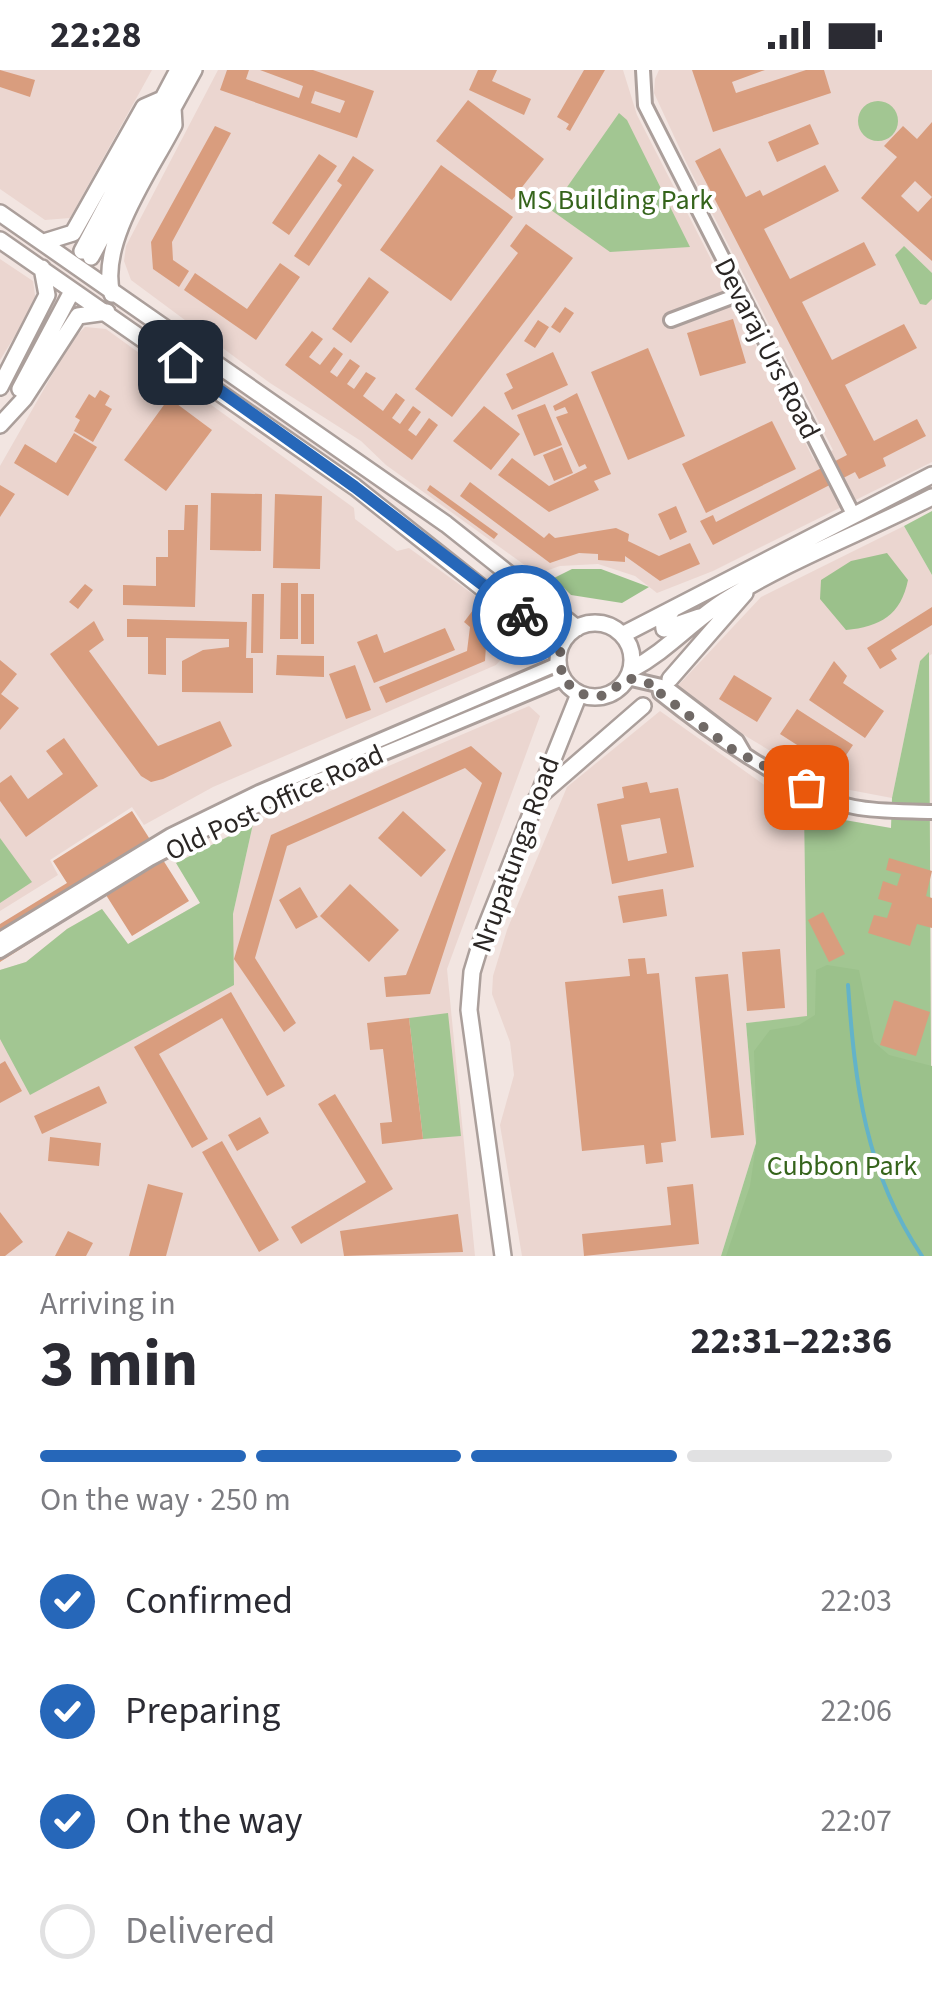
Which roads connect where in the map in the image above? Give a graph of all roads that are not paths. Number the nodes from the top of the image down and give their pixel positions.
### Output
1 (178, 70) edge
2 (194, 70) edge
3 (642, 70) edge
4 (166, 102) junction
5 (0, 213) edge
6 (0, 240) edge
7 (44, 242) junction
8 (86, 254) dead end
9 (42, 268) junction
10 (112, 294) junction
11 (740, 294) junction
12 (107, 312) junction
13 (672, 320) dead end
14 (0, 388) edge
15 (0, 403) edge
16 (0, 424) edge
17 (932, 475) edge
18 (932, 497) edge
19 (853, 514) junction
20 (750, 586) junction
21 (671, 612) junction
22 (703, 616) junction
23 (576, 628) junction
24 (622, 635) junction
25 (560, 664) junction
26 (629, 674) junction
27 (665, 683) junction
28 (579, 694) junction
29 (643, 706) dead end
30 (534, 801) junction
31 (932, 812) edge
32 (0, 940) edge
33 (0, 951) edge
34 (503, 1256) edge

1 - 4 main road
2 - 4 main road
3 - 11 street, Devaraj Urs Road
4 - 7 main road
4 - 8 main road
4 - 10 main road
5 - 7 main road
6 - 9 main road
7 - 10 main road
9 - 12 main road
9 - 14 main road
10 - 23 main road
11 - 13 street
11 - 19 street, Devaraj Urs Road
12 - 16 main road
12 - 25 main road
15 - 16 main road
17 - 19 main road
18 - 20 main road
19 - 21 main road
20 - 22 main road
20 - 27 main road
21 - 22 main road
21 - 24 main road
22 - 26 main road
23 - 24 main road
23 - 25 main road
24 - 26 main road
25 - 28 main road
25 - 32 street, Old Post Office Road
25 - 33 street, Old Post Office Road
26 - 27 street
26 - 28 main road
27 - 31 street
28 - 30 main road, Nrupatunga Road
29 - 30 main road
30 - 34 main road, Nrupatunga Road

